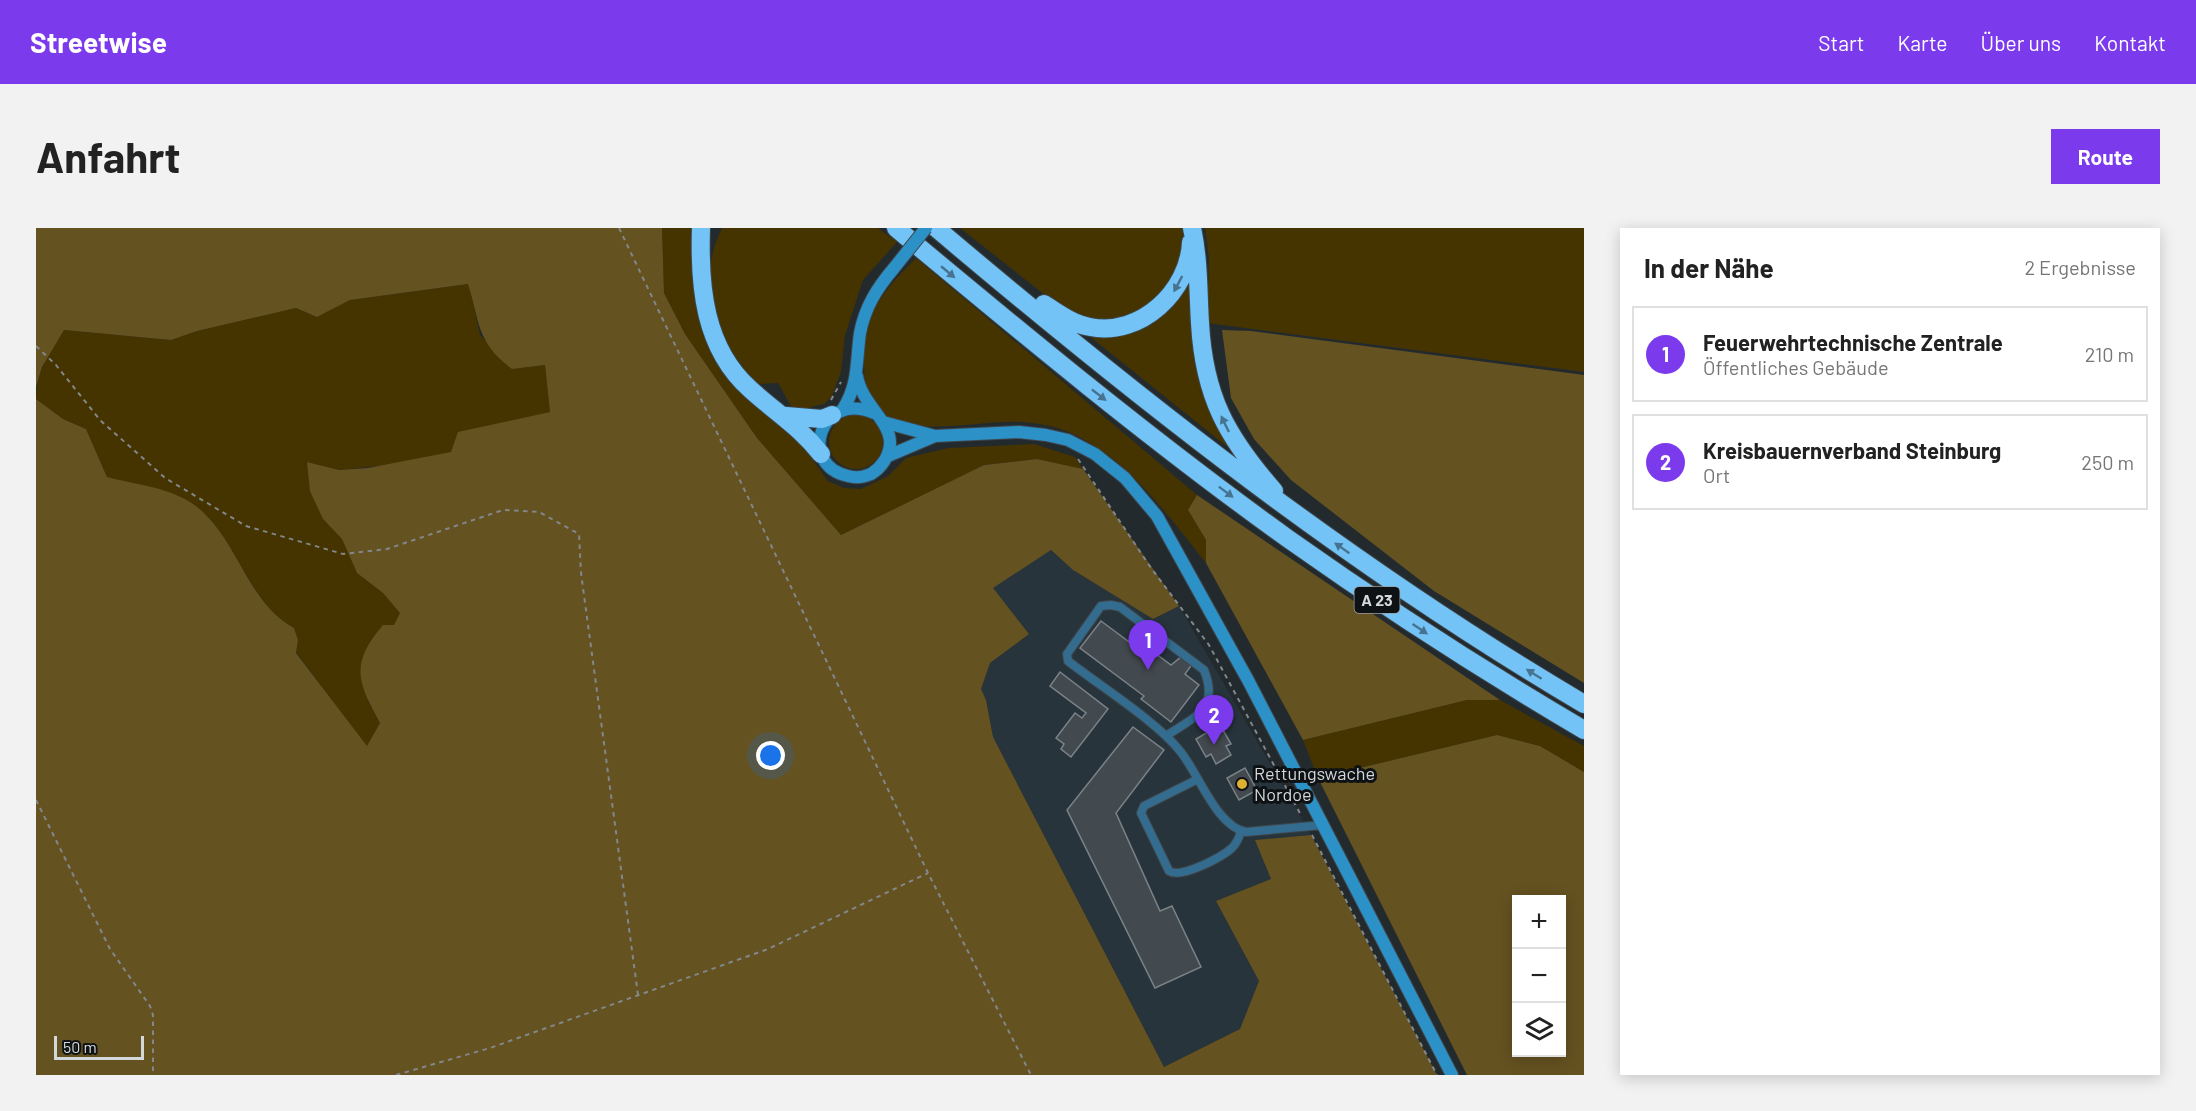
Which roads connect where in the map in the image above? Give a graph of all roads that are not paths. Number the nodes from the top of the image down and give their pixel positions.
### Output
1 (700, 228) edge
2 (715, 228) edge
3 (926, 228) edge
4 (936, 228) edge
5 (1191, 228) edge
6 (897, 230) edge
7 (970, 256) junction
8 (699, 268) junction
9 (857, 376) junction
10 (838, 412) junction
11 (874, 413) junction
12 (786, 416) junction
13 (884, 422) junction
14 (935, 436) junction
15 (821, 454) junction
16 (888, 456) junction
17 (1299, 519) junction
18 (1584, 704) edge
19 (1584, 730) edge
20 (1166, 736) junction
21 (1198, 779) junction
22 (1323, 825) junction
23 (1241, 831) junction
24 (1452, 1075) edge

1 - 8 highway
2 - 8 highway
3 - 9 main road, bridge
4 - 7 highway, A 23
5 -> 7 highway
17 -> 5 highway
6 -> 19 highway, A 23
7 - 17 highway, A 23
8 - 12 highway
9 - 10 main road
9 - 11 main road
10 - 11 main road
10 - 12 highway
10 - 15 main road
11 - 13 main road
12 - 15 highway
13 - 14 main road
13 - 16 main road
14 - 16 main road
14 - 22 main road
15 - 16 main road
18 -> 17 highway, A 23
20 - 20 lane
20 - 21 lane
21 - 23 lane
21 - 23 lane
22 - 23 lane
22 - 24 main road

